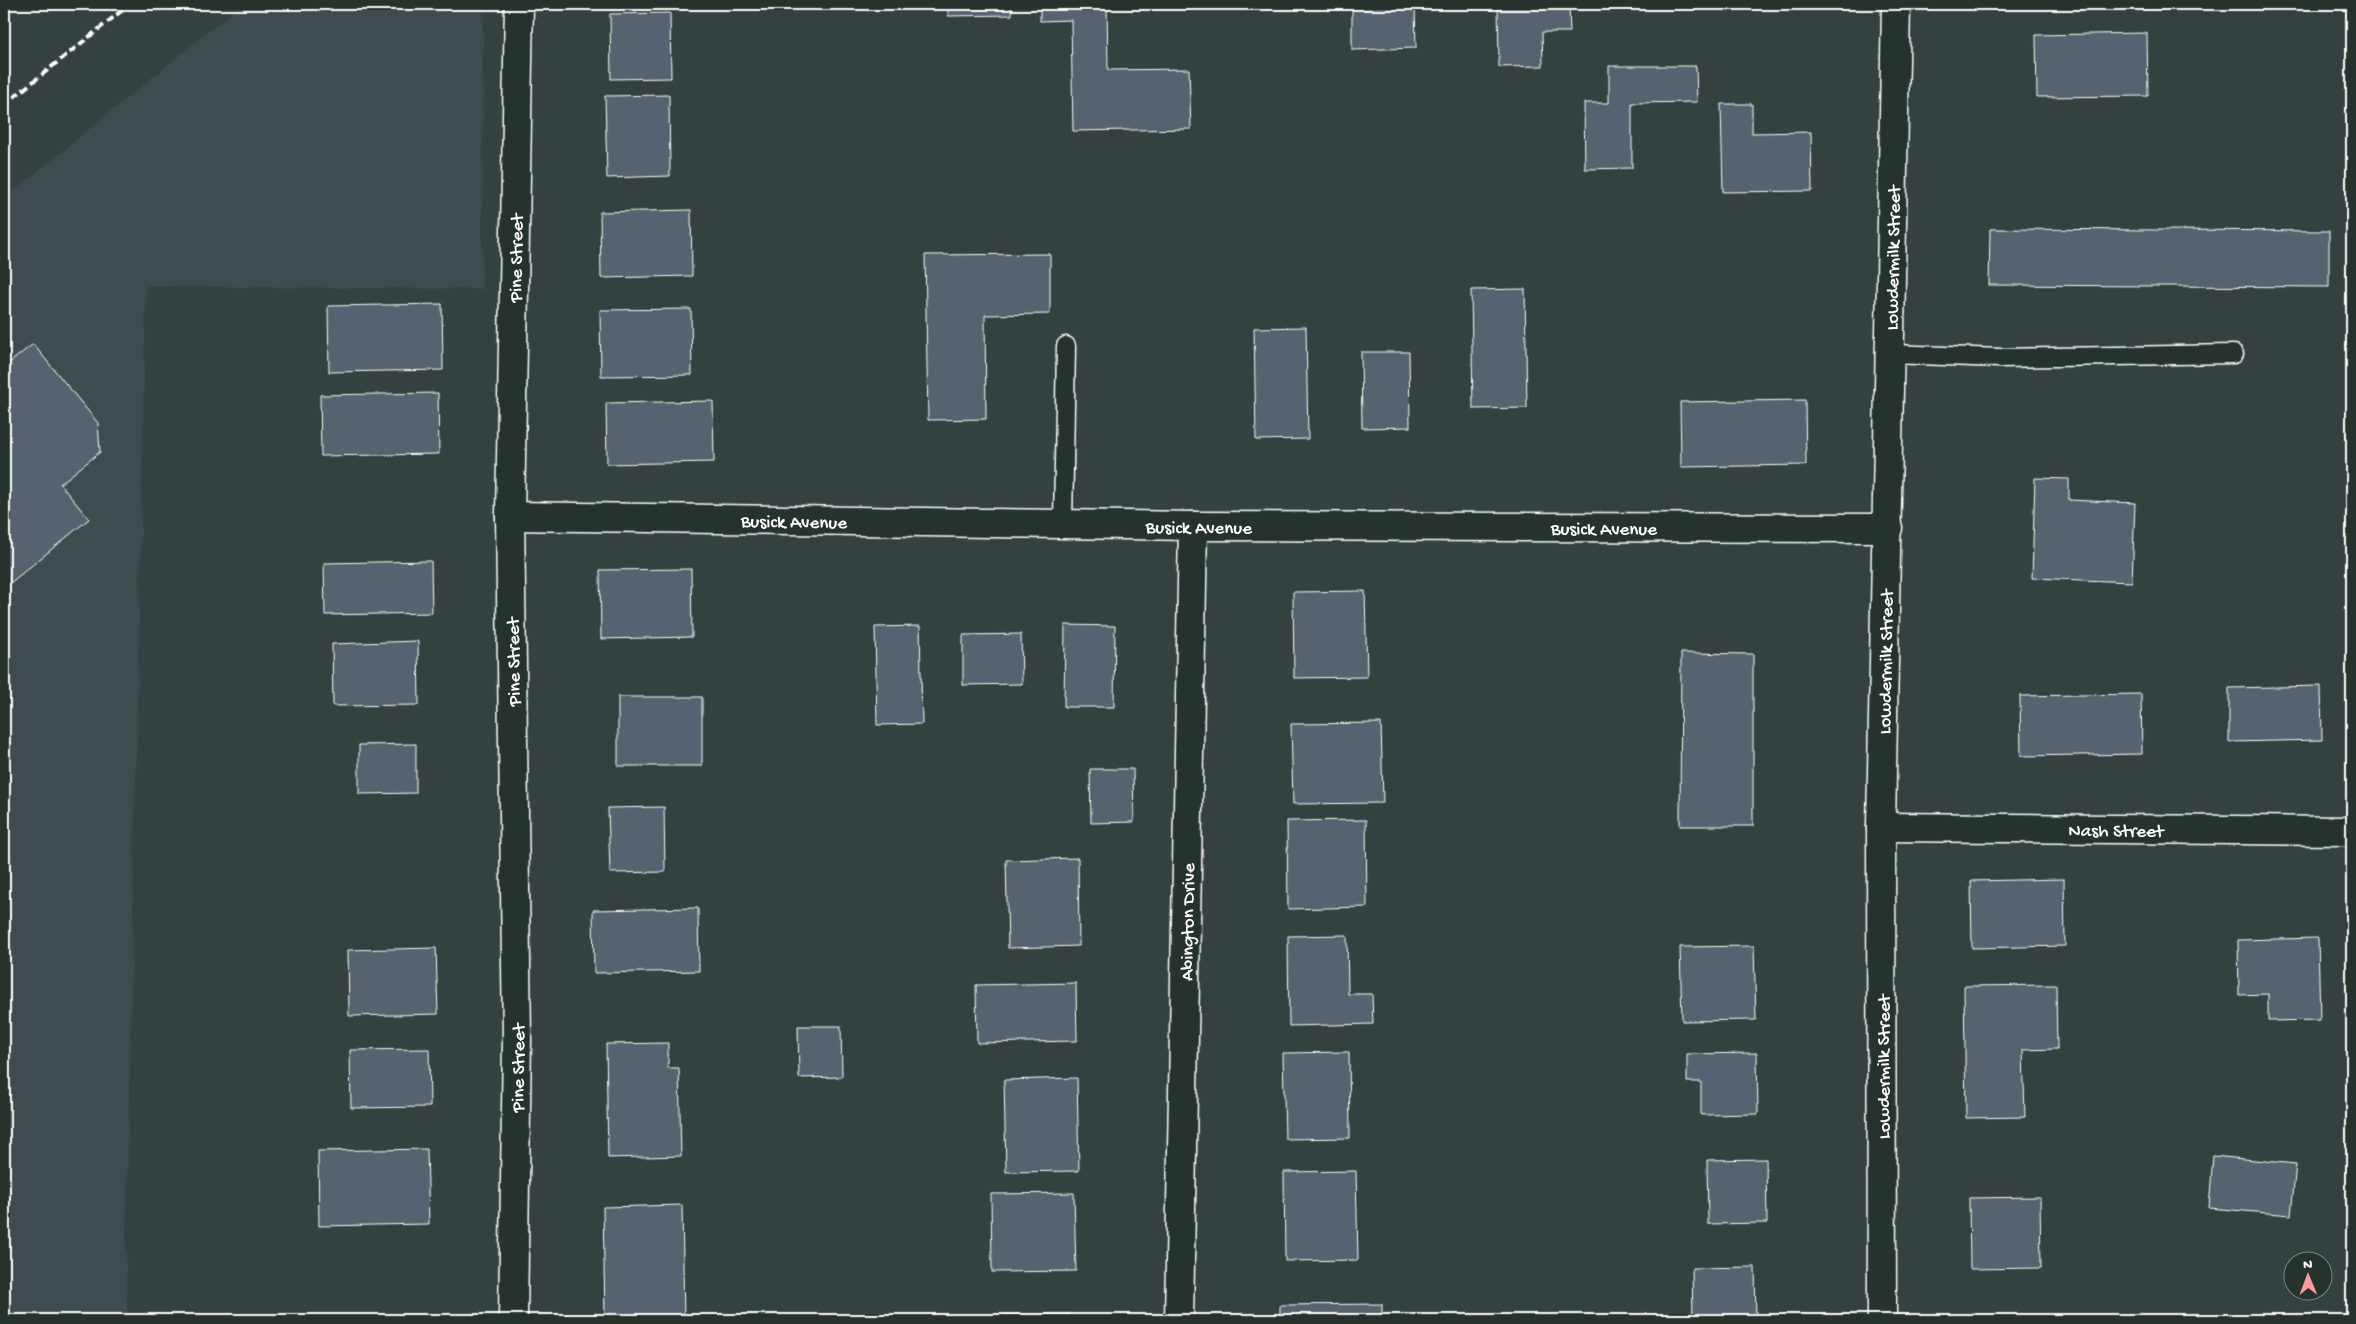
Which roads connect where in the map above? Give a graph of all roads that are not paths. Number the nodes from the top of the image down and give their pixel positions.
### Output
1 (518, 4) edge
2 (1896, 4) edge
3 (1066, 346) dead end
4 (1890, 354) junction
5 (2234, 354) dead end
6 (510, 516) junction
7 (1063, 524) junction
8 (1193, 526) junction
9 (1888, 528) junction
10 (1881, 827) junction
11 (2352, 831) edge
12 (513, 1320) edge
13 (1179, 1320) edge
14 (1882, 1320) edge

1 - 6 street, Pine Street
2 - 4 street, Lowdermilk Street
3 - 7 lane
4 - 5 lane
4 - 9 street, Lowdermilk Street
6 - 7 street, Busick Avenue
6 - 12 street, Pine Street
7 - 8 street, Busick Avenue
8 - 9 street, Busick Avenue
8 - 13 street, Abington Drive
9 - 10 street, Lowdermilk Street
10 - 11 street, Nash Street
10 - 14 street, Lowdermilk Street

